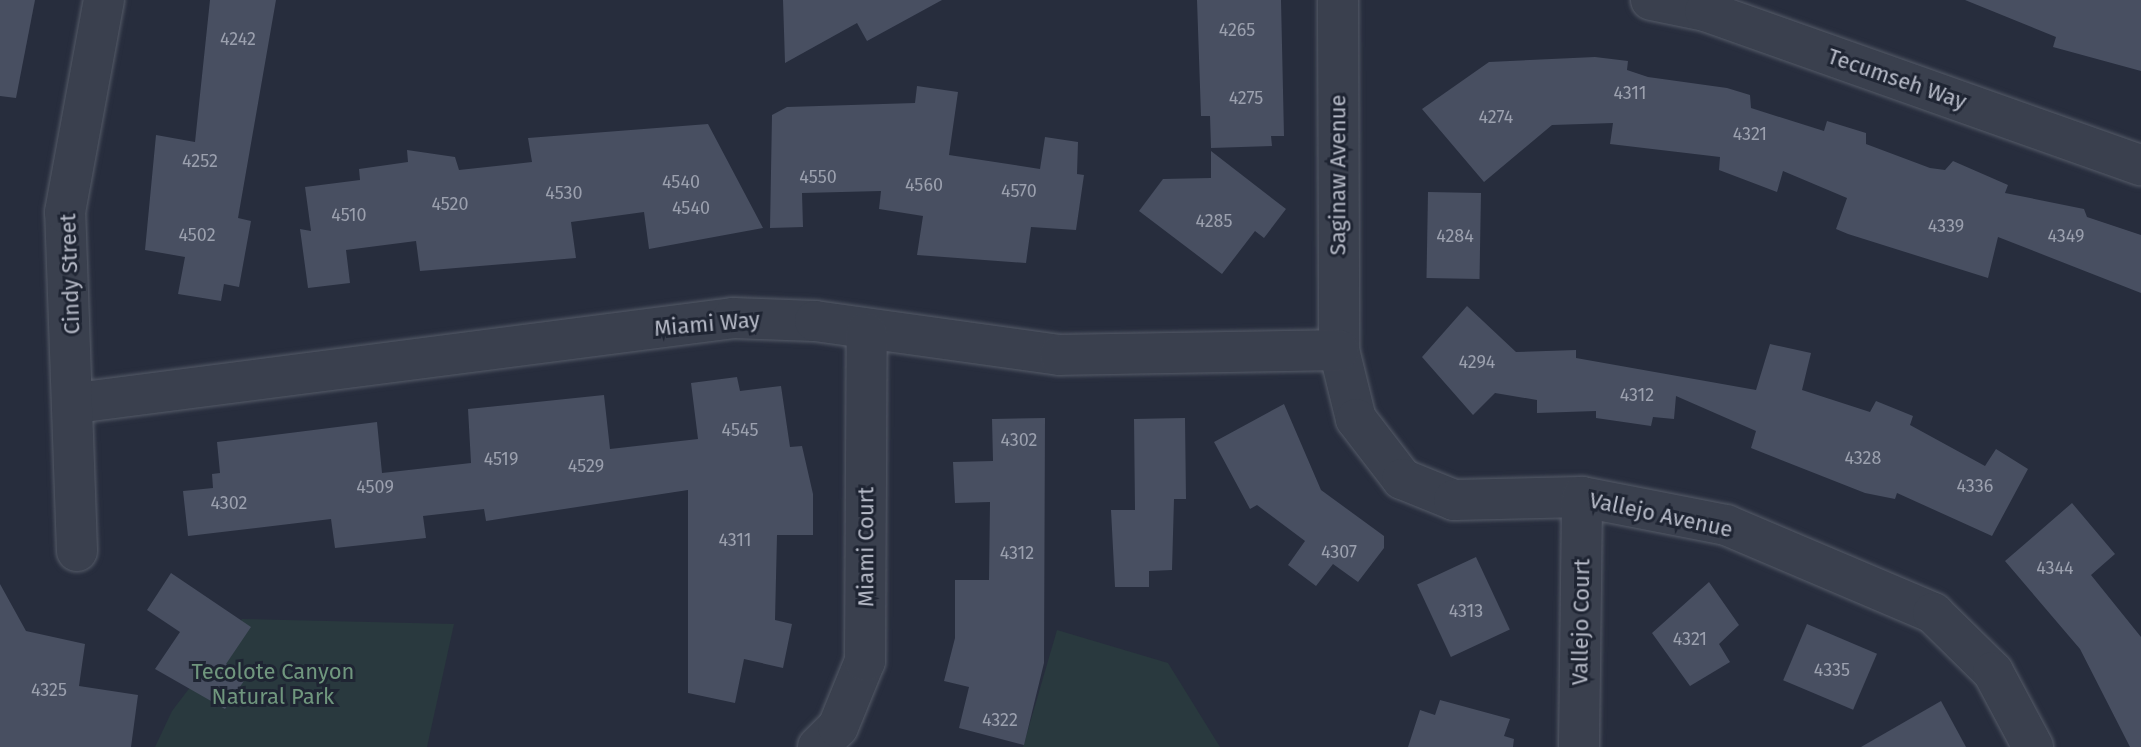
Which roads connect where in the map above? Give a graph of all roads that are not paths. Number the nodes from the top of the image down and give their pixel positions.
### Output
1 (104, 0) edge
2 (1338, 0) edge
3 (1651, 0) edge
4 (2141, 165) edge
5 (867, 333) junction
6 (1339, 350) junction
7 (76, 403) junction
8 (1582, 497) junction
9 (77, 551) dead end
10 (818, 747) edge
11 (1579, 747) edge
12 (2033, 747) edge

1 - 7 street, Cindy Street
2 - 6 street, Saginaw Avenue
3 - 4 street, Tecumseh Way
5 - 6 street, Miami Way
5 - 7 street, Miami Way
5 - 10 street, Miami Court
6 - 8 street, Vallejo Avenue
7 - 9 street, Cindy Street
8 - 11 street, Vallejo Court
8 - 12 street, Vallejo Avenue

